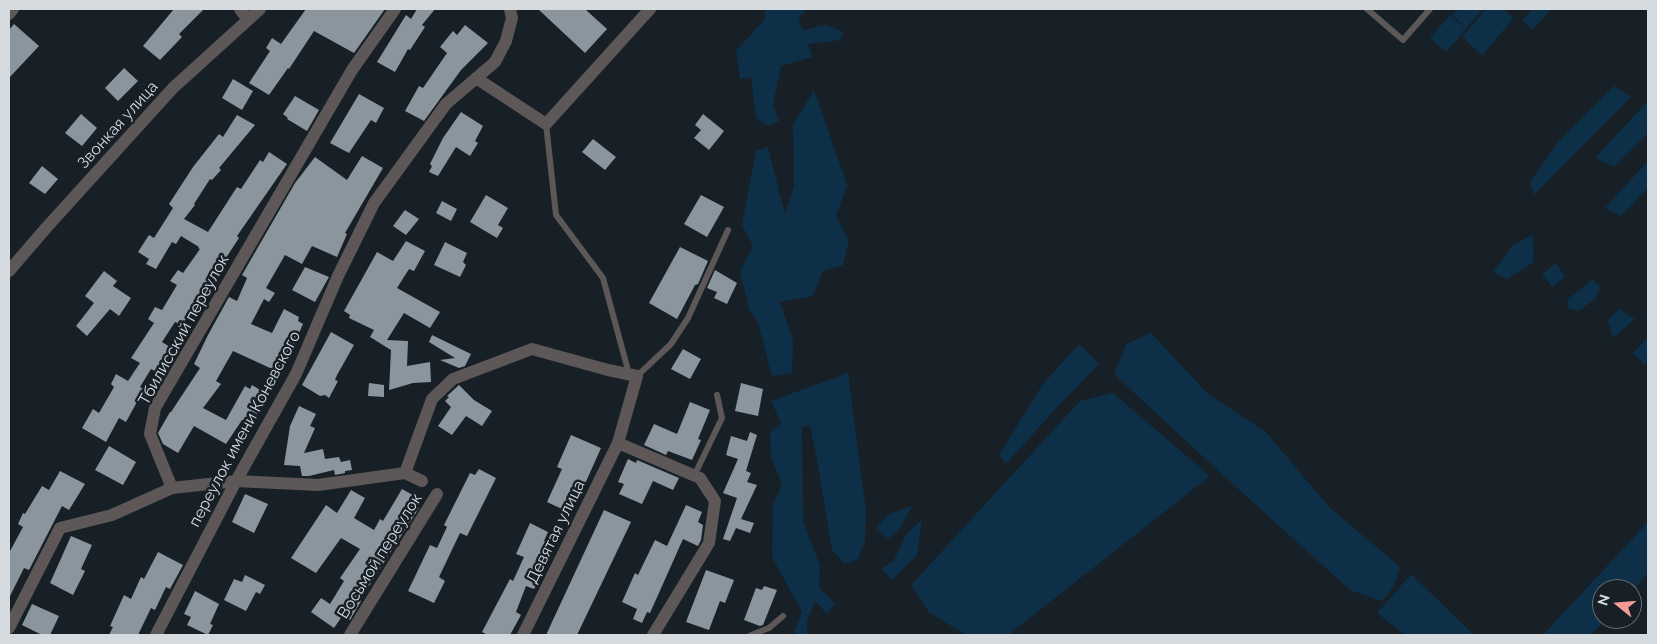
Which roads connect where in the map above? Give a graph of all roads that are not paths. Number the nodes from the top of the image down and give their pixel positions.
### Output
1 (13, 9) edge
2 (240, 9) edge
3 (260, 9) edge
4 (395, 9) edge
5 (510, 9) edge
6 (650, 9) edge
7 (1367, 9) edge
8 (1430, 9) edge
9 (9, 14) edge
10 (248, 20) junction
11 (476, 78) junction
12 (546, 124) junction
13 (728, 230) dead end
14 (9, 271) edge
15 (633, 375) junction
16 (717, 395) dead end
17 (618, 443) junction
18 (405, 473) junction
19 (694, 476) junction
20 (236, 481) junction
21 (422, 482) dead end
22 (172, 488) junction
23 (437, 494) dead end
24 (782, 616) dead end
25 (9, 628) edge
26 (156, 635) edge
27 (350, 635) edge
28 (523, 635) edge
29 (652, 635) edge
30 (751, 635) edge

1 - 9 street
2 - 10 street
3 - 10 street, Звонкая улица
4 - 22 street, Тбилисский переулок
5 - 11 street, переулок имени Коневского
6 - 12 street
7 - 8 lane
10 - 14 street, Звонкая улица
11 - 12 street
11 - 20 street, переулок имени Коневского
12 - 15 lane
13 - 15 lane
15 - 17 street, Девятая улица
15 - 18 street
16 - 19 lane
17 - 19 street
17 - 28 street, Девятая улица
18 - 20 street
18 - 21 street
19 - 29 street
20 - 22 street
20 - 26 street, переулок имени Коневского
22 - 25 street
23 - 27 street, Восьмой переулок
24 - 30 lane

